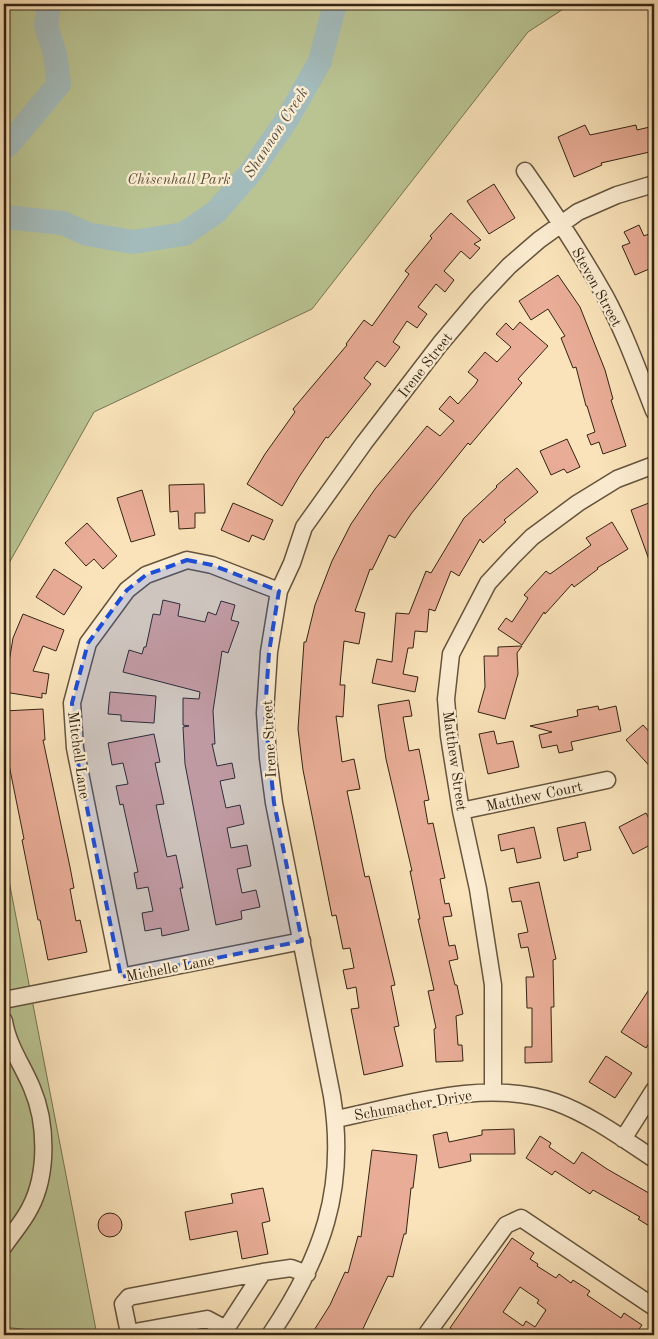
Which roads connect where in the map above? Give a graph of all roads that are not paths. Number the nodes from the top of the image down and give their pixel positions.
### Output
1 (525, 171) dead end
2 (654, 184) edge
3 (561, 223) junction
4 (654, 412) edge
5 (654, 465) edge
6 (279, 591) junction
7 (607, 780) dead end
8 (461, 811) junction
9 (302, 942) junction
10 (121, 978) junction
11 (4, 1000) edge
12 (4, 1021) edge
13 (654, 1090) edge
14 (493, 1092) junction
15 (336, 1119) junction
16 (623, 1139) junction
17 (654, 1159) edge
18 (4, 1246) edge
19 (263, 1272) junction
20 (307, 1274) junction
21 (654, 1307) edge
22 (224, 1332) edge
23 (129, 1334) edge
24 (270, 1335) edge
25 (426, 1335) edge

1 - 3 street, Steven Street
2 - 3 street, Irene Street
3 - 4 street, Steven Street
3 - 6 street, Irene Street
5 - 8 street, Matthew Street
6 - 9 street, Irene Street
6 - 10 street, Mitchell Lane
7 - 8 street, Matthew Court
8 - 14 street, Matthew Street
9 - 10 street, Michelle Lane
9 - 15 street, Irene Street
10 - 11 street, Michelle Lane
12 - 18 street
13 - 16 street
14 - 15 street, Schumacher Drive
14 - 16 street, Schumacher Drive
15 - 20 street, Irene Street
16 - 17 street, Schumacher Drive
19 - 20 street
19 - 22 street
19 - 23 street
20 - 24 street, Irene Street
21 - 25 street
22 - 23 street

